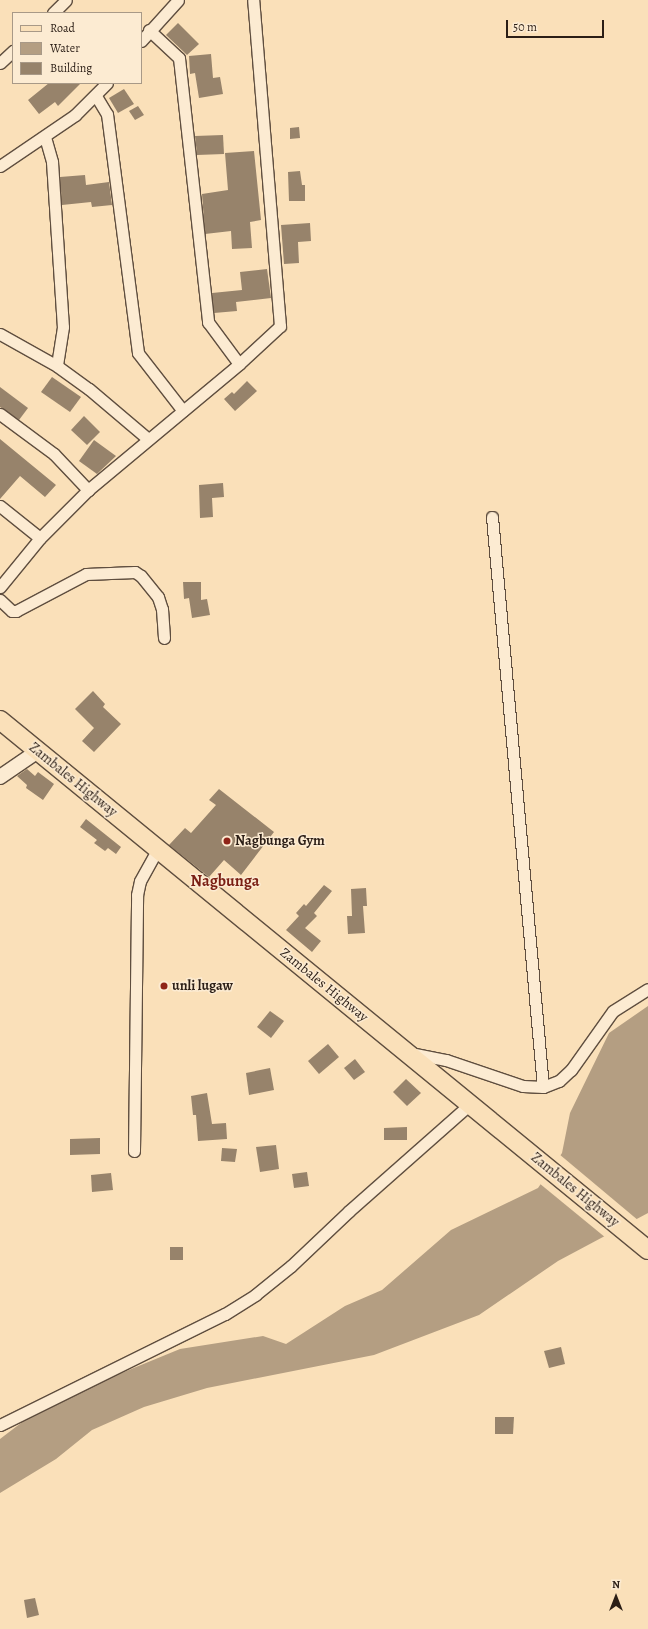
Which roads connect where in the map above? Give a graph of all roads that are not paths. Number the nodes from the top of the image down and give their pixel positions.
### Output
1 (66, 0) edge
2 (178, 0) edge
3 (253, 0) edge
4 (54, 12) edge
5 (150, 30) junction
6 (142, 40) edge
7 (12, 52) edge
8 (0, 64) edge
9 (106, 84) edge
10 (96, 96) junction
11 (45, 137) junction
12 (0, 166) edge
13 (0, 334) edge
14 (239, 364) junction
15 (57, 366) junction
16 (183, 411) junction
17 (0, 414) edge
18 (148, 439) junction
19 (88, 490) junction
20 (0, 506) edge
21 (492, 517) dead end
22 (40, 538) junction
23 (0, 587) edge
24 (0, 600) edge
25 (164, 638) dead end
26 (0, 720) edge
27 (38, 751) junction
28 (0, 777) edge
29 (158, 850) junction
30 (648, 988) edge
31 (406, 1052) junction
32 (542, 1087) junction
33 (470, 1104) junction
34 (134, 1150) dead end
35 (648, 1250) edge
36 (0, 1425) edge

1 - 4 street
2 - 5 street
3 - 14 street
5 - 6 street
5 - 14 street
7 - 8 street
9 - 10 street
10 - 11 street
10 - 16 street
11 - 12 street
11 - 15 street
13 - 15 street
14 - 16 street
15 - 18 street
16 - 18 street
17 - 19 street
18 - 19 street
19 - 22 street
20 - 22 street
21 - 32 street
22 - 23 street
24 - 25 street
26 - 27 main road, Zambales Highway
27 - 28 street
27 - 29 main road, Zambales Highway
29 - 31 main road, Zambales Highway
29 - 34 street
30 - 32 street
31 - 32 street
31 - 33 main road, Zambales Highway
33 - 35 main road, Zambales Highway
33 - 36 street

